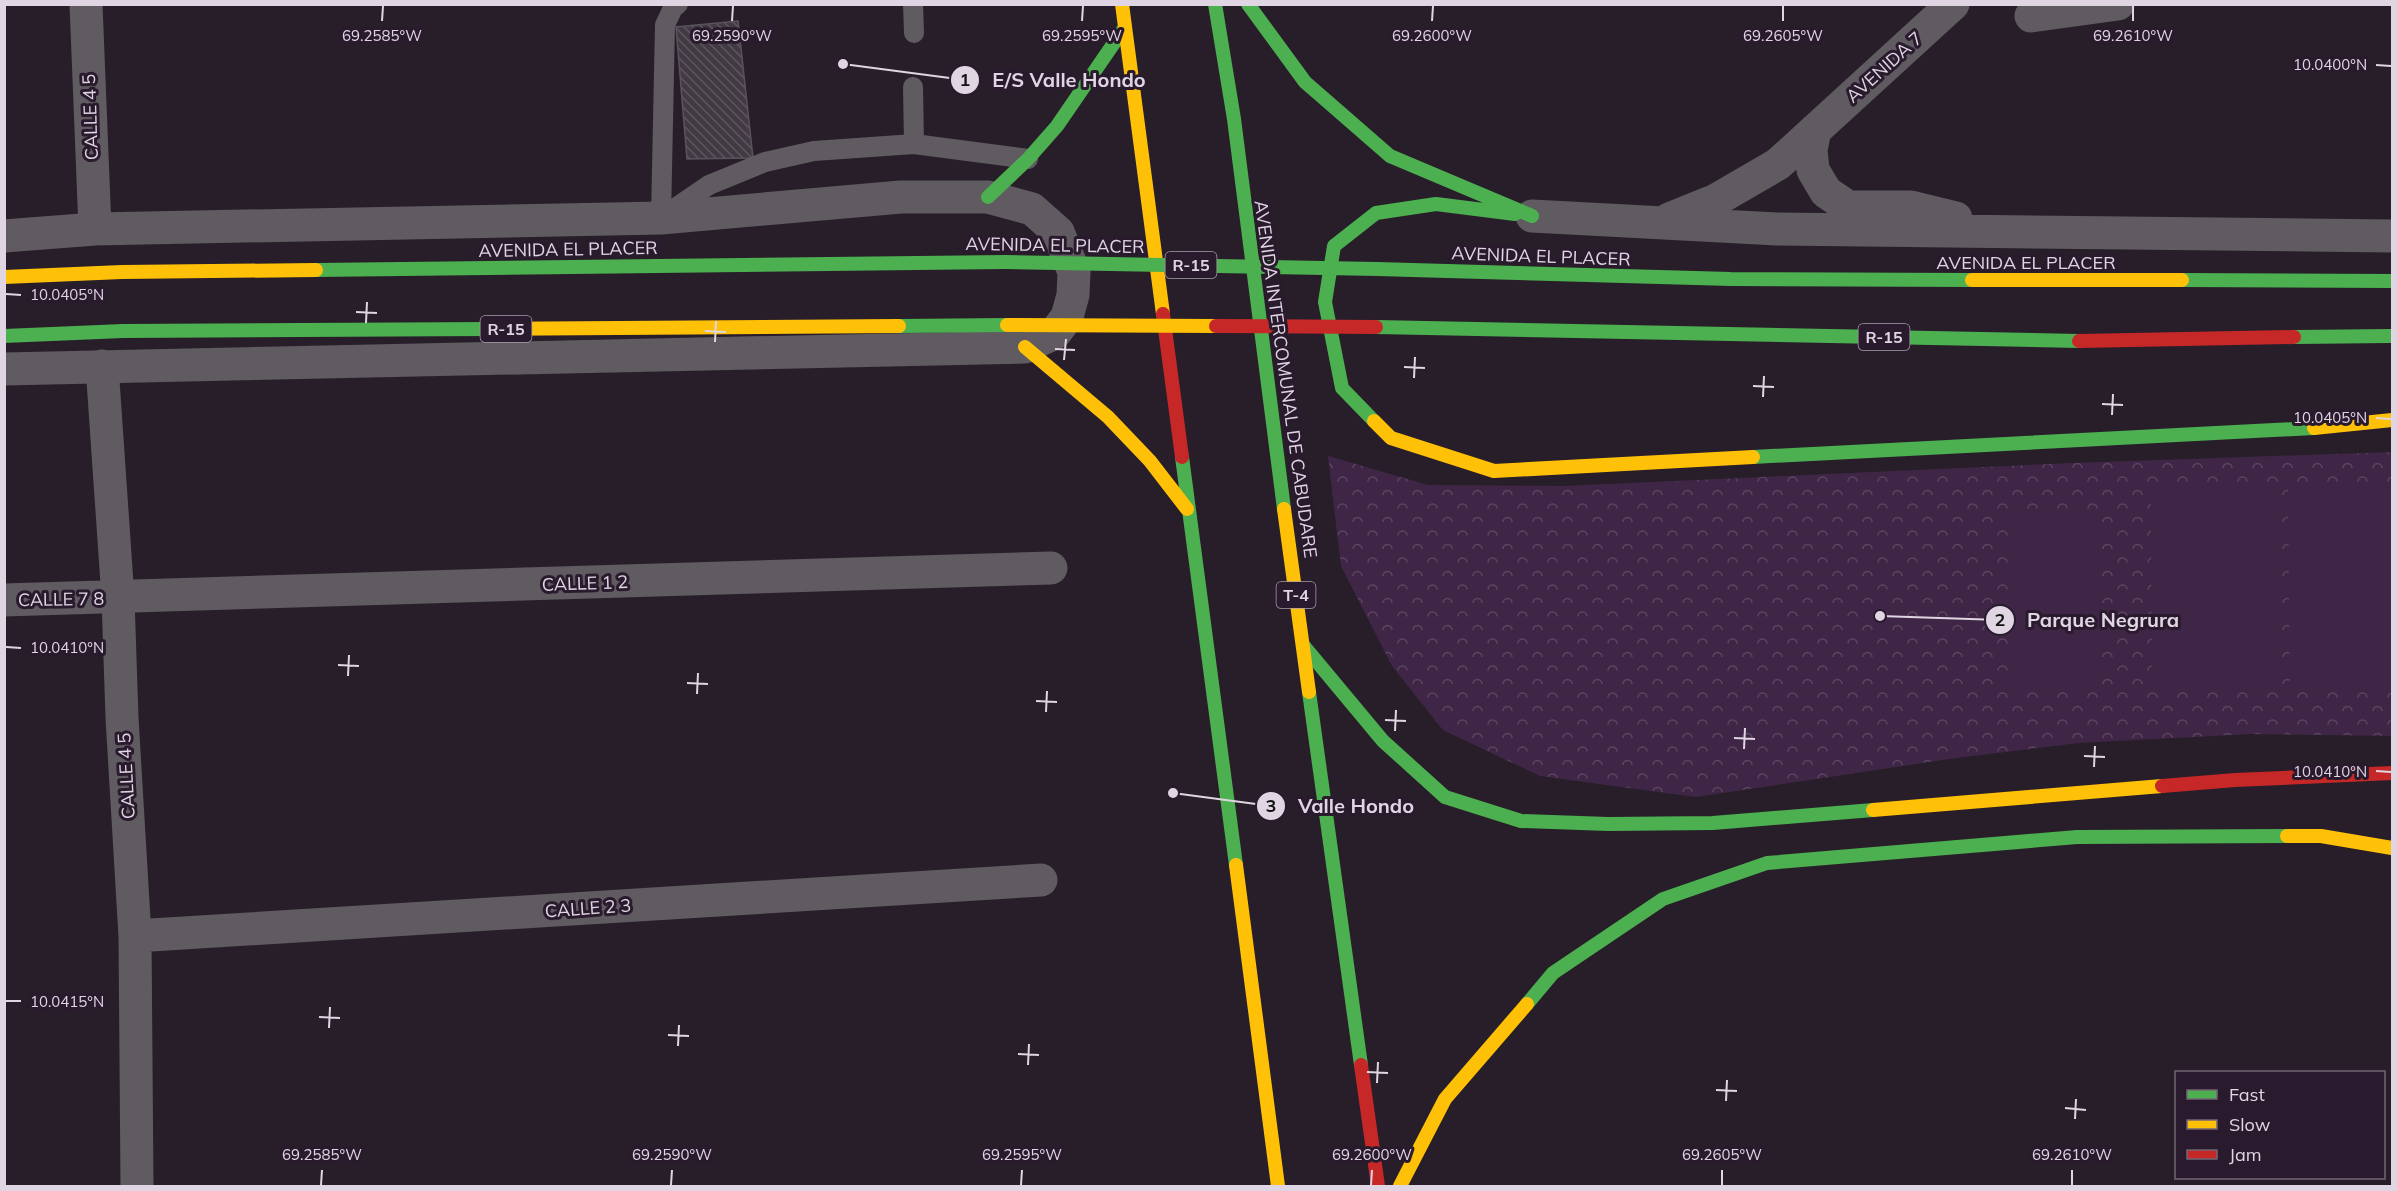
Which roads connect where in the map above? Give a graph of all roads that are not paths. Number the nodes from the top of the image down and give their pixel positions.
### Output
1 (86, 4) edge
2 (678, 4) edge
3 (913, 4) edge
4 (1122, 4) edge
5 (1215, 4) edge
6 (1248, 4) edge
7 (1953, 4) edge
8 (2118, 4) edge
9 (2031, 16) dead end
10 (1125, 27) junction
11 (914, 33) dead end
12 (914, 87) dead end
13 (1815, 130) junction
14 (914, 144) junction
15 (1028, 159) junction
16 (988, 197) junction
17 (1532, 216) junction
18 (661, 218) junction
19 (1659, 223) junction
20 (95, 229) junction
21 (2012, 232) junction
22 (4, 236) edge
23 (2392, 236) edge
24 (4, 277) edge
25 (2392, 281) edge
26 (4, 336) edge
27 (1016, 336) junction
28 (2392, 336) edge
29 (102, 366) junction
30 (4, 369) edge
31 (2392, 420) edge
32 (2392, 424) edge
33 (2333, 427) junction
34 (1187, 509) junction
35 (1051, 568) dead end
36 (118, 598) junction
37 (4, 600) edge
38 (1303, 645) junction
39 (2392, 773) edge
40 (2392, 848) edge
41 (1041, 880) dead end
42 (135, 936) junction
43 (137, 1186) edge
44 (1278, 1186) edge
45 (1378, 1186) edge
46 (1400, 1186) edge

1 - 20 street, CALLE 4 5
2 - 18 lane
3 - 11 lane
4 - 10 main road
5 - 38 main road, AVENIDA INTERCOMUNAL DE CABUDARE / T-4
6 - 17 main road
7 - 13 street, AVENIDA 7
8 - 9 street
10 - 15 main road
10 - 34 main road
12 - 14 lane
13 - 19 street, AVENIDA 7
13 - 21 street
14 - 15 lane
14 - 18 lane
15 - 16 main road
16 - 18 street
16 - 27 street
17 - 19 street
17 - 33 main road
18 - 20 street
19 - 21 street
20 - 22 street
21 - 23 street
24 - 25 main road, AVENIDA EL PLACER / R-15, bridge
26 - 27 main road, R-15
27 - 28 main road, R-15, bridge
27 - 29 street
27 - 34 main road
29 - 30 street
29 - 36 street, CALLE 4 5
31 - 33 main road
32 - 33 lane
34 - 44 main road
35 - 36 street, CALLE 1 2
36 - 37 street, CALLE 7 8
36 - 42 street, CALLE 4 5
38 - 39 main road
38 - 45 main road, AVENIDA INTERCOMUNAL DE CABUDARE / T-4
40 - 46 main road
41 - 42 street, CALLE 2 3
42 - 43 street, CALLE 4 5

